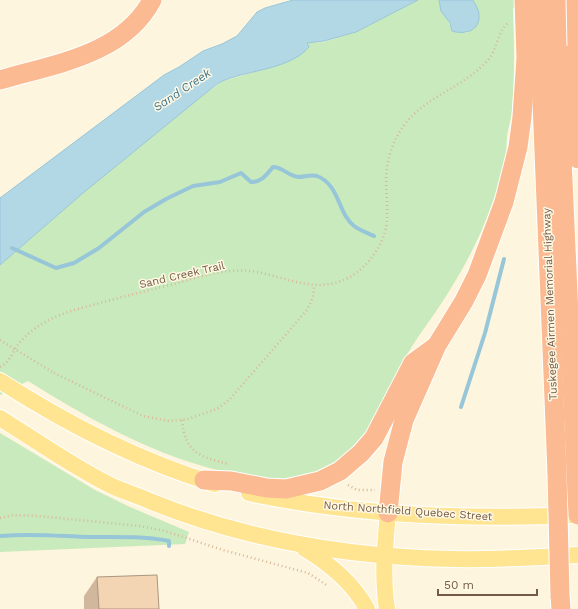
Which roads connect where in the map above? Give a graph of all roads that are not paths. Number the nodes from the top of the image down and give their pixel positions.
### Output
1 (152, 0) edge
2 (524, 0) edge
3 (538, 0) edge
4 (556, 0) edge
5 (570, 0) edge
6 (549, 49) junction
7 (0, 80) edge
8 (578, 159) edge
9 (437, 345) junction
10 (6, 385) edge
11 (0, 418) edge
12 (204, 480) junction
13 (388, 513) junction
14 (578, 515) edge
15 (301, 546) junction
16 (578, 555) edge
17 (384, 556) junction
18 (561, 603) edge
19 (367, 609) edge
20 (388, 609) edge

1 - 7 highway
2 - 6 highway, bridge
3 - 6 highway, Tuskegee Airmen Memorial Highway, bridge
4 - 6 highway, bridge
5 - 6 highway
6 - 8 highway
6 - 9 highway
6 - 14 highway, bridge
6 - 18 highway, Tuskegee Airmen Memorial Highway, bridge
9 - 12 highway
9 - 13 highway
10 - 12 main road, North Northfield Quebec Street
11 - 15 main road
12 - 13 main road, North Northfield Quebec Street
13 - 14 main road, North Northfield Quebec Street
13 - 17 main road
15 - 17 main road
15 - 19 main road
16 - 17 main road
17 - 20 main road

